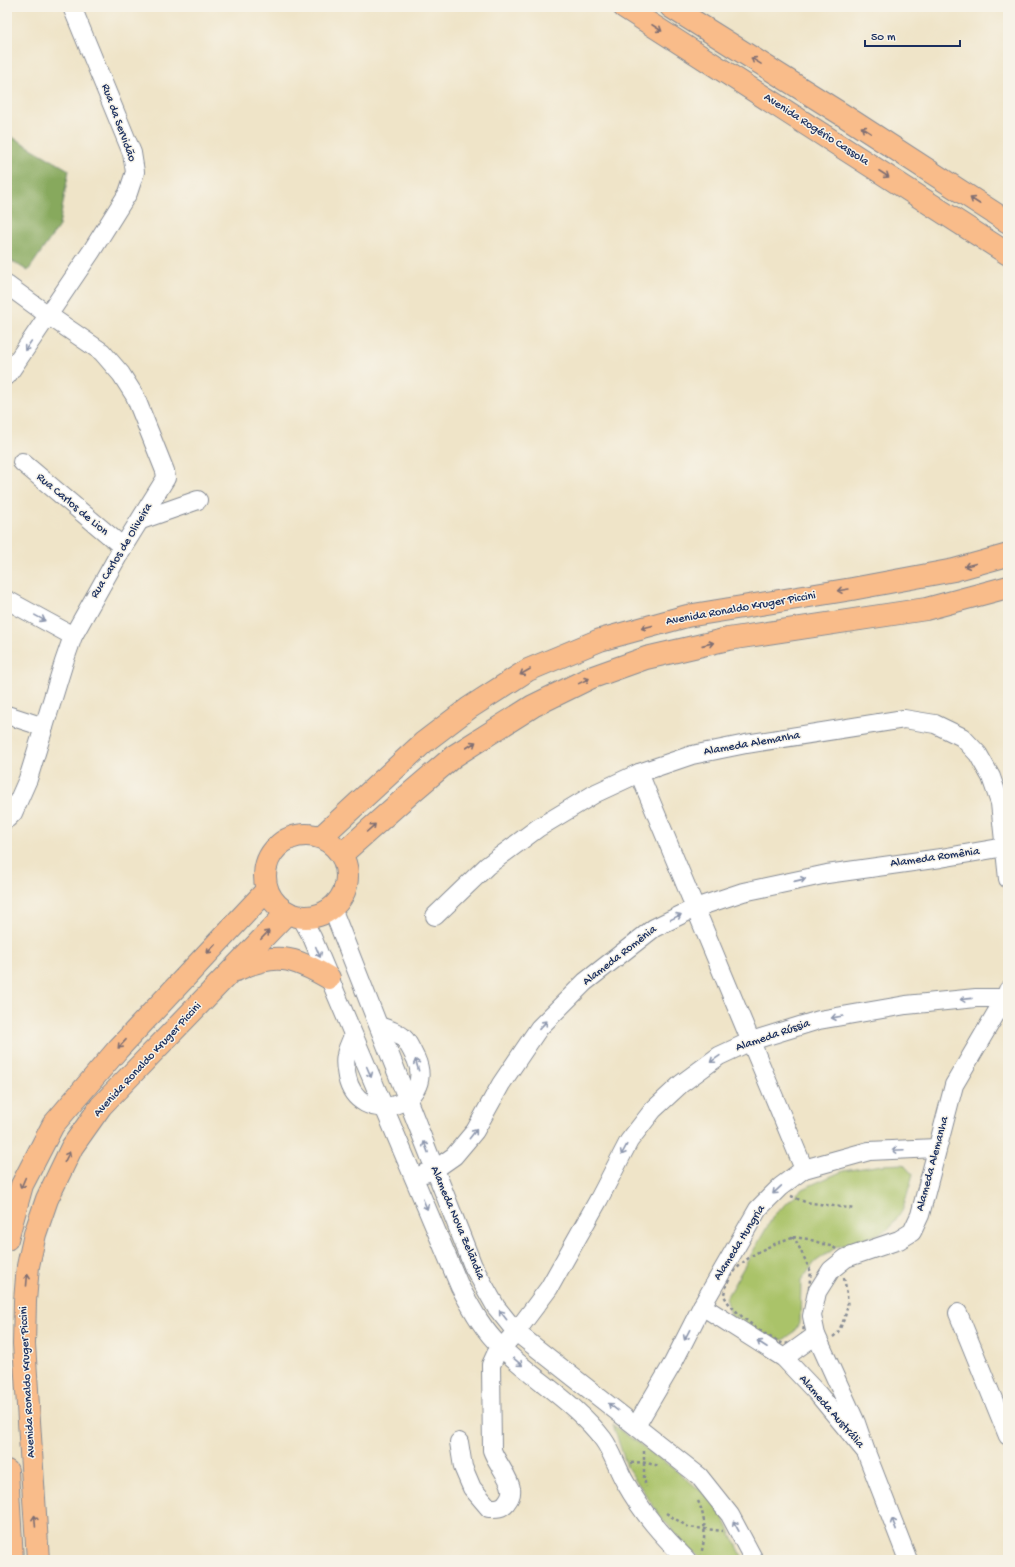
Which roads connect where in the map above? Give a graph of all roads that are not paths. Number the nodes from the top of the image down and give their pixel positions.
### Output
1 (72, 7) edge
2 (624, 7) edge
3 (671, 7) edge
4 (1008, 222) edge
5 (1008, 254) edge
6 (7, 285) edge
7 (48, 315) junction
8 (7, 376) edge
9 (22, 462) dead end
10 (198, 500) dead end
11 (140, 520) junction
12 (123, 547) junction
13 (1008, 555) edge
14 (1008, 587) edge
15 (7, 600) edge
16 (73, 636) junction
17 (7, 715) edge
18 (44, 727) junction
19 (639, 773) junction
20 (7, 819) edge
21 (321, 837) junction
22 (1005, 847) junction
23 (342, 854) junction
24 (1008, 879) edge
25 (267, 890) junction
26 (332, 908) junction
27 (695, 908) junction
28 (294, 915) junction
29 (435, 916) dead end
30 (229, 973) junction
31 (329, 978) junction
32 (1006, 994) edge
33 (353, 1035) junction
34 (751, 1041) junction
35 (407, 1100) junction
36 (384, 1108) junction
37 (937, 1148) junction
38 (804, 1169) junction
39 (434, 1170) junction
40 (414, 1177) junction
41 (7, 1239) edge
42 (702, 1306) junction
43 (958, 1313) dead end
44 (516, 1332) junction
45 (816, 1335) junction
46 (502, 1348) junction
47 (784, 1358) junction
48 (642, 1430) junction
49 (1008, 1436) edge
50 (459, 1442) dead end
51 (866, 1452) junction
52 (7, 1471) edge
53 (12, 1560) edge
54 (38, 1560) edge
55 (687, 1560) edge
56 (754, 1560) edge
57 (908, 1560) edge

1 - 7 street, Rua da Servidão
2 -> 5 main road, Avenida Rogério Cassola
4 -> 3 main road
6 - 7 street
7 -> 8 street, Rua da Servidão
7 - 11 street, Rua Carlos de Oliveira
9 - 12 street, Rua Carlos de Lion
10 - 11 street
11 - 12 street, Rua Carlos de Oliveira
12 - 16 street, Rua Carlos de Oliveira
13 -> 21 main road, Avenida Ronaldo Kruger Piccini
23 -> 14 main road
15 -> 16 street
16 - 18 street, Rua Carlos de Oliveira
17 - 18 street
18 - 20 street, Rua Carlos de Oliveira
19 - 22 street, Alameda Alemanha
19 - 27 street
19 - 29 street, Alameda Alemanha
21 - 23 main road
21 - 25 main road
22 - 24 street, Alameda Alemanha
27 -> 22 street, Alameda Romênia
23 - 26 main road
25 - 28 main road
25 -> 41 main road
26 - 28 main road
35 -> 26 street, Alameda Nova Zelãndia
27 - 34 street
39 -> 27 street, Alameda Romênia
30 -> 28 main road, Avenida Ronaldo Kruger Piccini
28 -> 31 street, Alameda Nova Zelãndia
30 - 31 main road
54 -> 30 main road, Avenida Ronaldo Kruger Piccini
31 - 33 street, Alameda Nova Zelãndia
32 -> 34 street, Alameda Rússia
32 - 37 street, Alameda Alemanha
33 -> 36 street, Alameda Nova Zelãndia
33 - 36 street
34 - 38 street
34 -> 44 street, Alameda Rússia
35 - 36 street
39 -> 35 street, Alameda Nova Zelãndia
36 - 40 street, Alameda Nova Zelãndia
37 -> 38 street, Alameda Hungria
37 - 45 street, Alameda Alemanha
38 - 42 street, Alameda Hungria
39 - 40 street, Alameda Romênia
44 -> 39 street, Alameda Nova Zelãndia
40 -> 46 street, Alameda Nova Zelãndia
47 -> 42 street, Alameda Austrália
42 -> 48 street, Alameda Hungria
43 - 49 street
44 - 46 street, Alameda Rússia
48 -> 44 street, Alameda Nova Zelãndia
45 - 47 street
45 - 51 street, Alameda Alemanha
46 - 50 street, Alameda Rússia
46 -> 55 street, Alameda Nova Zelãndia
47 - 51 street, Alameda Austrália
56 -> 48 street, Alameda Nova Zelãndia
57 -> 51 street, Alameda Austrália
52 - 53 main road

